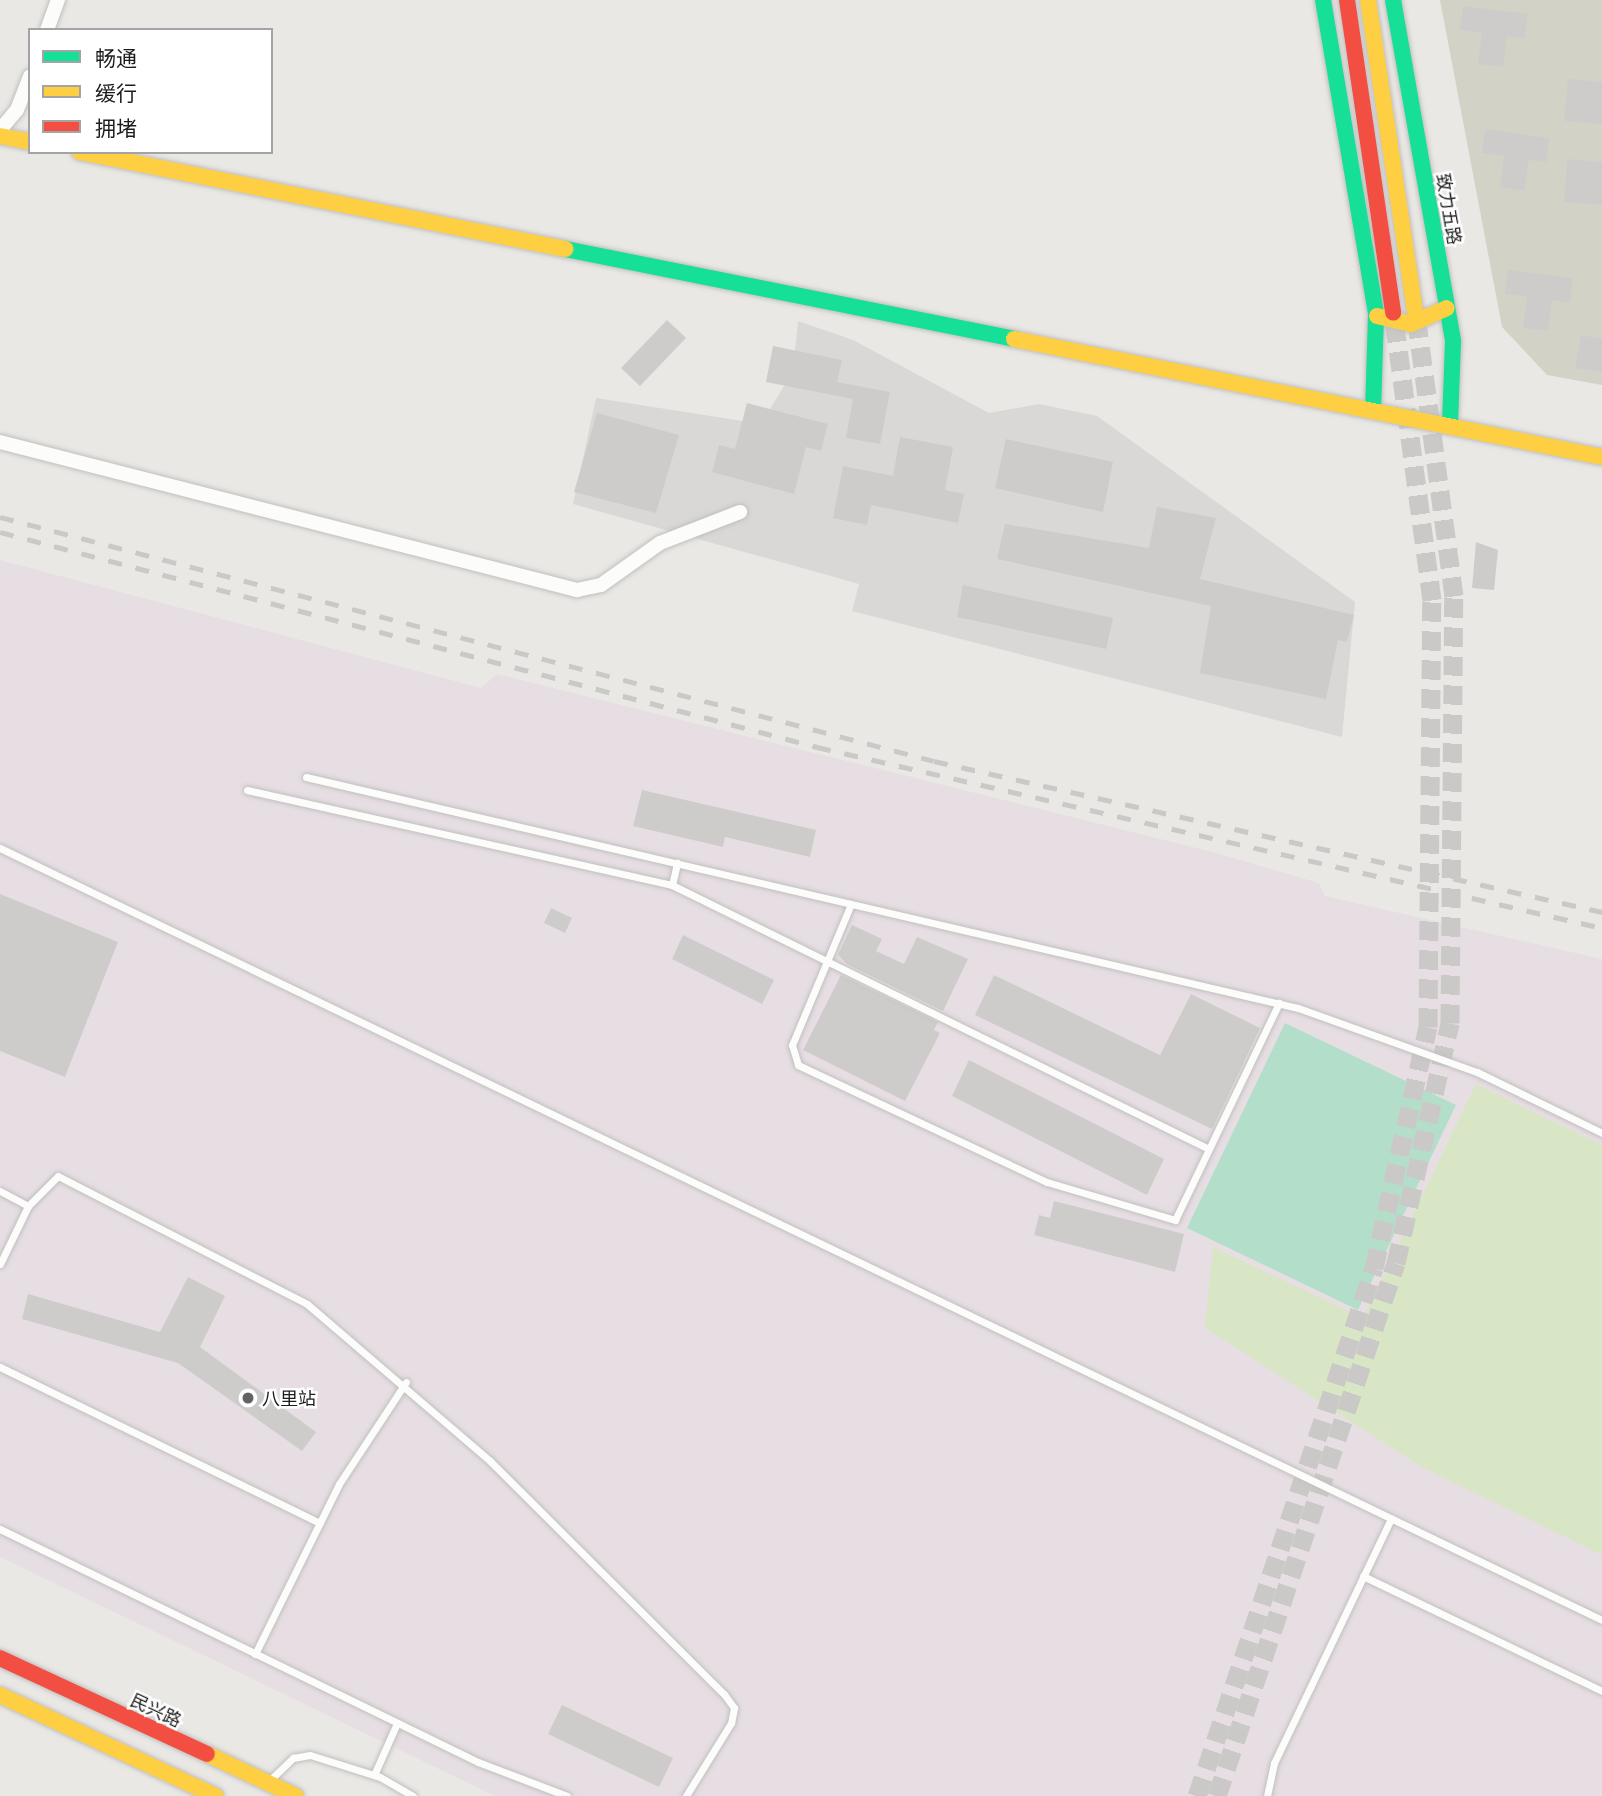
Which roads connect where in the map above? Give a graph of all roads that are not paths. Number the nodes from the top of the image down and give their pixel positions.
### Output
1 (58, 0) edge
2 (1322, 0) edge
3 (1347, 0) edge
4 (1368, 0) edge
5 (1393, 0) edge
6 (48, 28) edge
7 (28, 81) edge
8 (0, 130) edge
9 (0, 136) edge
10 (28, 142) edge
11 (90, 154) edge
12 (1447, 308) junction
13 (1415, 309) tunnel mouth
14 (1393, 313) tunnel mouth
15 (1376, 315) junction
16 (1373, 408) junction
17 (1450, 425) junction
18 (0, 442) edge
19 (1602, 457) edge
20 (740, 512) dead end
21 (306, 777) dead end
22 (247, 790) dead end
23 (0, 848) edge
24 (677, 863) junction
25 (672, 886) junction
26 (850, 904) junction
27 (828, 960) junction
28 (1279, 1003) junction
29 (1602, 1133) edge
30 (1209, 1149) junction
31 (0, 1191) edge
32 (28, 1206) junction
33 (0, 1264) edge
34 (0, 1367) edge
35 (406, 1382) junction
36 (1391, 1518) junction
37 (320, 1523) junction
38 (0, 1529) edge
39 (1363, 1576) junction
40 (1602, 1620) edge
41 (255, 1654) junction
42 (0, 1658) edge
43 (1602, 1691) edge
44 (0, 1695) edge
45 (397, 1723) junction
46 (374, 1775) junction
47 (265, 1789) edge
48 (216, 1796) edge
49 (296, 1796) edge
50 (413, 1796) edge
51 (566, 1796) edge
52 (686, 1796) edge
53 (1267, 1796) edge

1 - 6 street
2 - 15 street
3 - 14 street
4 - 13 street
5 - 12 street, 致力五路
7 - 8 street
9 - 10 street
11 - 16 street
12 - 15 street
12 - 17 street, 致力五路
15 - 16 street
16 - 17 street
17 - 19 street
18 - 20 street
21 - 24 lane
22 - 25 lane
23 - 36 lane
24 - 25 lane
24 - 26 lane
25 - 27 lane
26 - 27 lane
26 - 28 lane
27 - 30 lane
27 - 30 lane
28 - 29 lane
28 - 30 lane
31 - 32 lane
32 - 33 lane
32 - 35 lane
34 - 37 lane
35 - 37 lane
35 - 52 lane
36 - 39 lane
36 - 40 lane
37 - 41 lane
38 - 41 lane
39 - 43 lane
39 - 53 lane
41 - 45 lane
42 - 47 street, 民兴路
44 - 48 street
45 - 46 lane
45 - 51 lane
46 - 47 lane
46 - 50 lane
47 - 49 street, 民兴路

